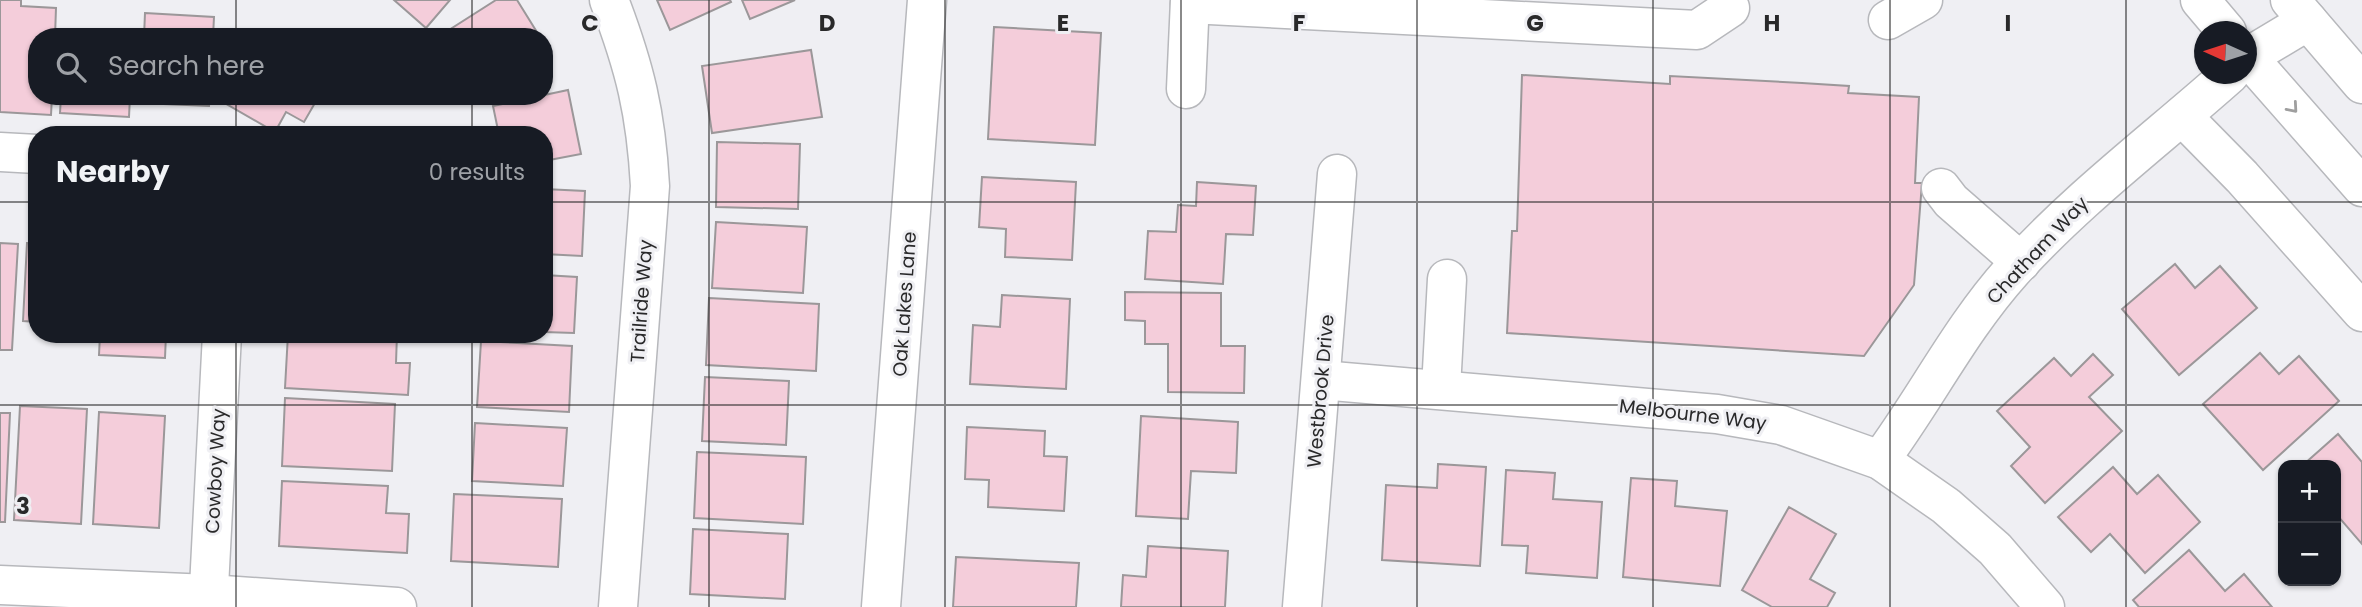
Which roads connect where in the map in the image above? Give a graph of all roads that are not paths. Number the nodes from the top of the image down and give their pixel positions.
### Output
1 (610, 0) edge
2 (927, 0) edge
3 (1923, 0) edge
4 (2200, 0) edge
5 (1190, 2) edge
6 (1730, 8) dead end
7 (2299, 11) edge
8 (1888, 20) dead end
9 (2215, 21) edge
10 (2257, 42) edge
11 (2257, 74) edge
12 (2212, 84) edge
13 (2362, 84) edge
14 (1186, 89) dead end
15 (2182, 116) junction
16 (0, 152) edge
17 (28, 154) edge
18 (1337, 174) dead end
19 (2362, 187) edge
20 (1941, 188) dead end
21 (2021, 262) junction
22 (1447, 279) dead end
23 (2362, 313) edge
24 (222, 343) edge
25 (1321, 380) junction
26 (1441, 388) junction
27 (1880, 460) junction
28 (0, 585) edge
29 (209, 600) edge
30 (397, 607) edge
31 (618, 607) edge
32 (881, 607) edge
33 (1303, 607) edge
34 (2045, 607) edge

1 - 31 street, Trailride Way
2 - 32 street, Oak Lakes Lane
3 - 8 street
4 - 9 street
5 - 6 street
5 - 14 street
7 - 10 street, Chatham Way
7 - 13 street
11 -> 19 street
12 - 15 street, Chatham Way
15 - 21 street, Chatham Way
15 - 23 street
16 - 17 street
18 - 25 street, Westbrook Drive
20 - 21 street
21 - 27 street, Chatham Way
22 - 26 street
24 - 29 street, Cowboy Way
25 - 26 street, Melbourne Way
25 - 33 street, Westbrook Drive
26 - 27 street, Melbourne Way
27 - 34 street, Melbourne Way
28 - 29 street
29 - 30 street

